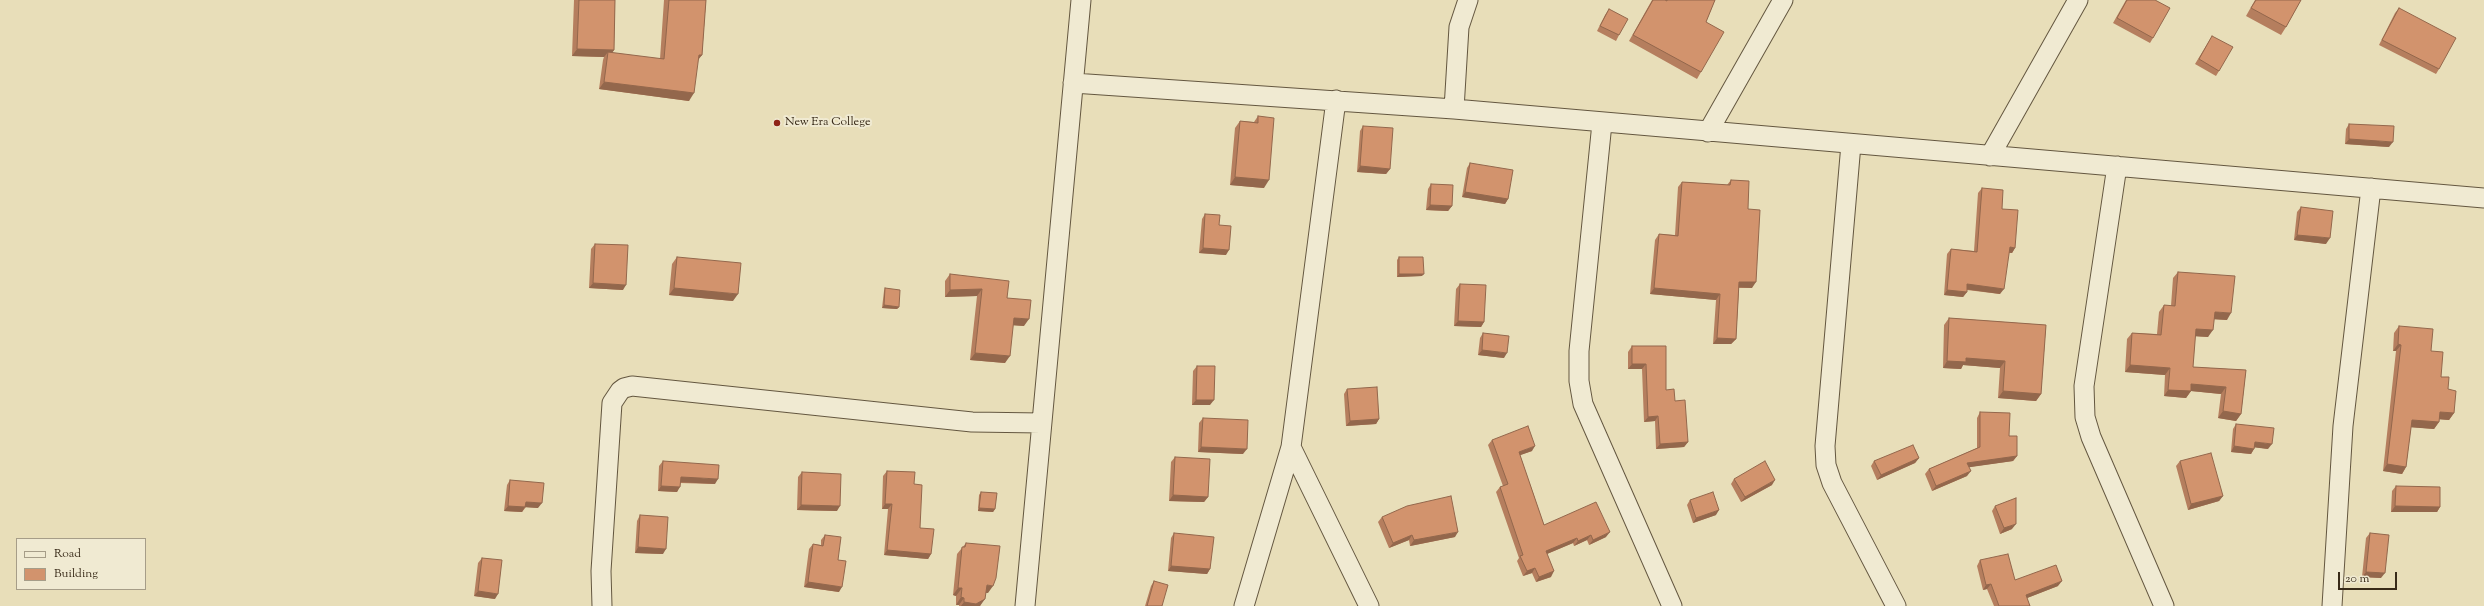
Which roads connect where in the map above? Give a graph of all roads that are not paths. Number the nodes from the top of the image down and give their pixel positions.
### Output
1 (1081, 0) edge
2 (1468, 0) edge
3 (1783, 0) edge
4 (2078, 0) edge
5 (1074, 83) junction
6 (1336, 100) junction
7 (1454, 109) junction
8 (1602, 123) junction
9 (1708, 132) junction
10 (1851, 144) junction
11 (1990, 156) junction
12 (2117, 166) junction
13 (2370, 188) junction
14 (2484, 198) edge
15 (1041, 423) junction
16 (1291, 446) junction
17 (602, 606) edge
18 (1024, 606) edge
19 (1244, 606) edge
20 (1369, 606) edge
21 (1672, 606) edge
22 (1896, 606) edge
23 (2164, 606) edge
24 (2332, 606) edge

1 - 5 street
2 - 7 street
3 - 9 street
4 - 11 street
5 - 6 street
5 - 15 street
6 - 7 street
6 - 16 street
7 - 8 street
8 - 9 street
8 - 21 street
9 - 10 street
10 - 11 street
10 - 22 street
11 - 12 street
12 - 13 street
12 - 23 street
13 - 14 street
13 - 24 street
15 - 17 street
15 - 18 street
16 - 19 street
16 - 20 street

